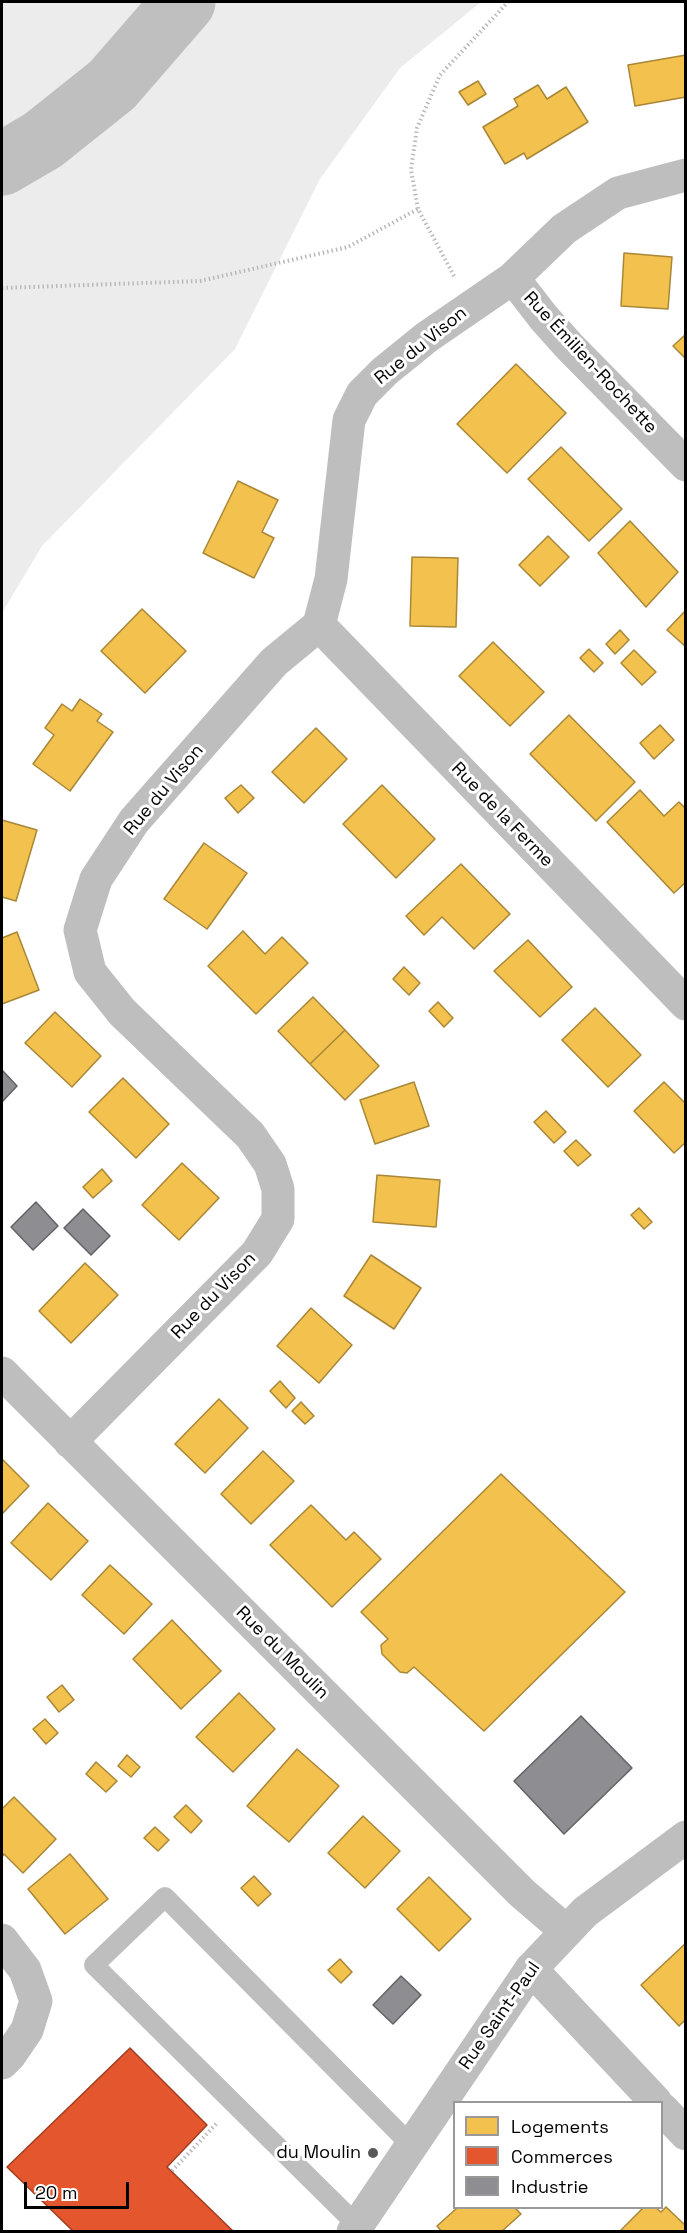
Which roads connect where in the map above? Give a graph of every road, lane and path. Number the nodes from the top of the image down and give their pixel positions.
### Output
1 (508, 2) edge
2 (686, 175) edge
3 (418, 209) junction
4 (513, 278) junction
5 (2, 288) edge
6 (470, 306) junction
7 (686, 465) edge
8 (319, 625) junction
9 (686, 1004) edge
10 (2, 1373) edge
11 (70, 1442) junction
12 (686, 1837) edge
13 (565, 1930) junction
14 (2, 1940) edge
15 (531, 1969) junction
16 (2, 2063) edge
17 (654, 2101) edge
18 (663, 2110) edge
19 (220, 2119) dead end
20 (686, 2134) edge
21 (411, 2145) junction
22 (172, 2171) dead end
23 (355, 2228) edge

1 - 3 path
2 - 4 street, Rue Émilien-Rochette
3 - 5 path
3 - 6 path
4 - 6 street, Rue du Vison
4 - 7 street, Rue Émilien-Rochette
6 - 8 street, Rue du Vison
8 - 9 street, Rue de la Ferme
8 - 11 street, Rue du Vison
10 - 11 street, Rue du Moulin
11 - 13 street, Rue du Moulin
12 - 13 street, Rue Saint-Paul
13 - 15 street, Rue Saint-Paul
14 - 16 street
15 - 17 street
15 - 21 street, Rue Saint-Paul
18 - 20 street
19 - 22 path
21 - 23 street, Rue Saint-Paul
21 - 23 lane

